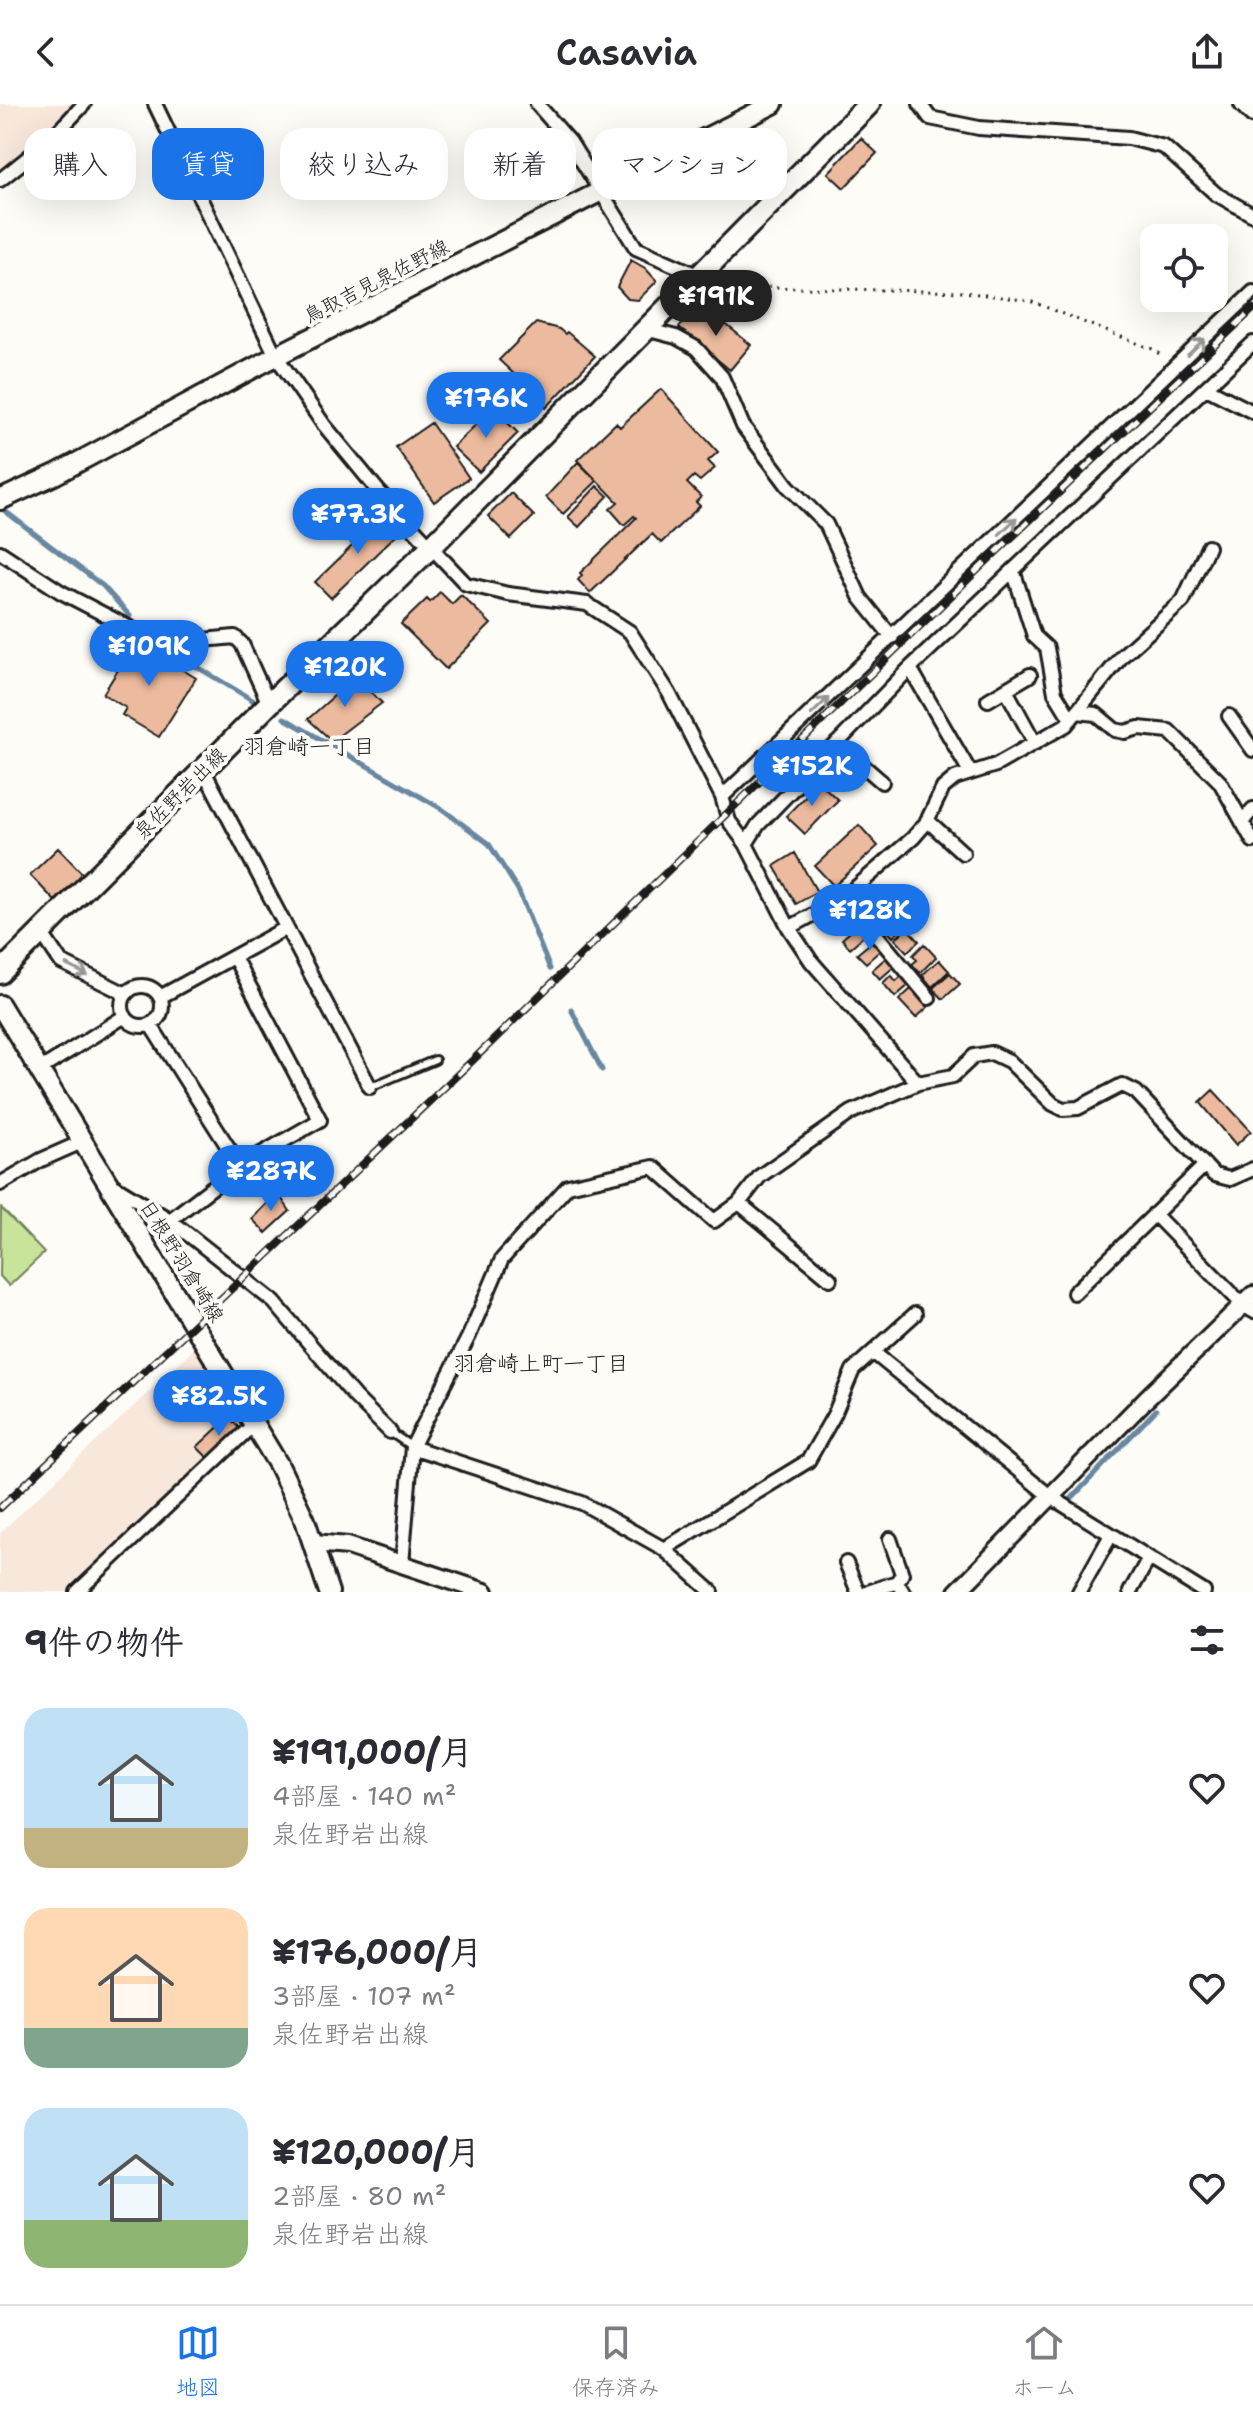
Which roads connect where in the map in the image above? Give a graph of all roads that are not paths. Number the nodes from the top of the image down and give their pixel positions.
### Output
1 (84, 104) edge
2 (155, 104) edge
3 (537, 104) edge
4 (869, 104) edge
5 (920, 104) edge
6 (1243, 104) edge
7 (769, 105) edge
8 (1253, 114) edge
9 (724, 128) edge
10 (592, 179) edge
11 (0, 180) edge
12 (592, 196) edge
13 (605, 200) edge
14 (1253, 215) edge
15 (697, 275) junction
16 (1253, 292) edge
17 (645, 329) junction
18 (1253, 343) edge
19 (276, 356) junction
20 (1206, 388) junction
21 (1253, 412) edge
22 (0, 500) edge
23 (431, 547) junction
24 (1208, 547) dead end
25 (0, 552) edge
26 (1013, 570) junction
27 (892, 637) junction
28 (910, 668) junction
29 (1030, 675) dead end
30 (1006, 690) junction
31 (988, 700) dead end
32 (269, 704) junction
33 (1074, 715) junction
34 (1229, 716) dead end
35 (837, 743) junction
36 (1035, 743) junction
37 (1253, 750) edge
38 (203, 769) junction
39 (970, 772) junction
40 (882, 782) dead end
41 (722, 797) junction
42 (1253, 809) edge
43 (927, 820) junction
44 (1242, 822) junction
45 (1253, 841) edge
46 (746, 844) junction
47 (963, 853) dead end
48 (845, 897) junction
49 (286, 928) junction
50 (789, 928) junction
51 (41, 932) junction
52 (234, 957) junction
53 (0, 973) edge
54 (126, 994) junction
55 (160, 997) junction
56 (929, 998) dead end
57 (0, 1005) edge
58 (125, 1016) junction
59 (150, 1024) junction
60 (435, 1060) dead end
61 (39, 1070) junction
62 (918, 1083) junction
63 (370, 1087) joint
64 (84, 1141) junction
65 (1205, 1165) junction
66 (240, 1166) junction
67 (1253, 1169) edge
68 (108, 1183) junction
69 (0, 1184) edge
70 (739, 1203) junction
71 (1154, 1214) junction
72 (170, 1220) junction
73 (830, 1279) dead end
74 (1074, 1293) dead end
75 (1250, 1304) edge
76 (915, 1314) dead end
77 (874, 1353) junction
78 (255, 1423) junction
79 (390, 1432) joint
80 (412, 1447) junction
81 (1051, 1497) junction
82 (1111, 1535) junction
83 (890, 1539) dead end
84 (314, 1543) junction
85 (664, 1549) junction
86 (1149, 1558) junction
87 (846, 1563) dead end
88 (402, 1564) junction
89 (1182, 1586) edge
90 (900, 1587) edge
91 (77, 1592) edge
92 (329, 1592) edge
93 (485, 1592) edge
94 (712, 1592) edge
95 (858, 1592) edge
96 (868, 1592) edge
97 (957, 1592) edge
98 (1079, 1592) edge
99 (1130, 1592) edge
100 (1204, 1592) edge

1 - 11 street
2 - 19 street
3 - 10 street
4 - 15 main road, 泉佐野岩出線
5 - 14 street
6 - 8 street
7 - 9 main road, 鳥取吉見泉佐野線
12 - 19 main road, 鳥取吉見泉佐野線
13 - 15 street
15 - 17 main road, 泉佐野岩出線
27 -> 16 street
17 - 23 main road, 泉佐野岩出線
17 - 27 street
18 - 20 street
19 - 22 main road, 鳥取吉見泉佐野線
19 - 23 street
20 - 21 street
20 - 26 street
23 - 32 main road, 泉佐野岩出線
23 - 41 street
24 - 33 street
25 - 32 street
26 - 28 street
26 - 33 street
41 -> 27 street
28 - 35 street
28 - 39 street
29 - 30 street
30 - 31 street
30 - 36 street
32 - 38 main road, 泉佐野岩出線
33 - 36 street
33 - 44 street
34 - 37 street
35 - 40 street
35 - 46 street
36 - 39 street
38 - 49 street
38 - 51 main road, 泉佐野岩出線
39 - 43 street
41 - 46 street
42 - 44 street
43 - 47 street
43 - 48 street
44 - 45 street
46 - 50 street
48 - 50 street
48 - 56 street
49 - 52 street
49 - 63 street
50 - 62 street
51 - 53 main road, 泉佐野岩出線
51 -> 54 street
52 - 55 street
52 - 66 street
54 - 55 street
54 - 58 street
55 - 59 street
57 - 61 main road, 日根野羽倉崎線
58 - 59 street
58 - 61 street
59 - 66 street
60 - 63 lane
61 - 64 main road, 日根野羽倉崎線
62 - 65 street
62 - 70 street
64 - 68 main road, 日根野羽倉崎線
64 - 69 street
65 - 67 street
65 - 71 street
66 - 72 street
68 - 72 street
68 - 78 main road, 日根野羽倉崎線
70 - 73 street
70 - 80 street
71 - 74 street
71 - 75 street
72 - 79 street
75 - 81 street
76 - 77 street
77 - 81 street
77 - 85 street
78 - 84 main road, 日根野羽倉崎線
78 - 91 street
79 - 80 lane
80 - 85 street
80 - 88 street
81 - 82 street
81 - 97 street
82 - 86 street
82 - 98 street
83 - 90 street
84 - 88 street
84 - 92 main road, 日根野羽倉崎線
85 - 94 street
86 - 89 street
86 - 99 street
87 - 95 street
88 - 93 street
89 - 100 street
90 - 96 street

